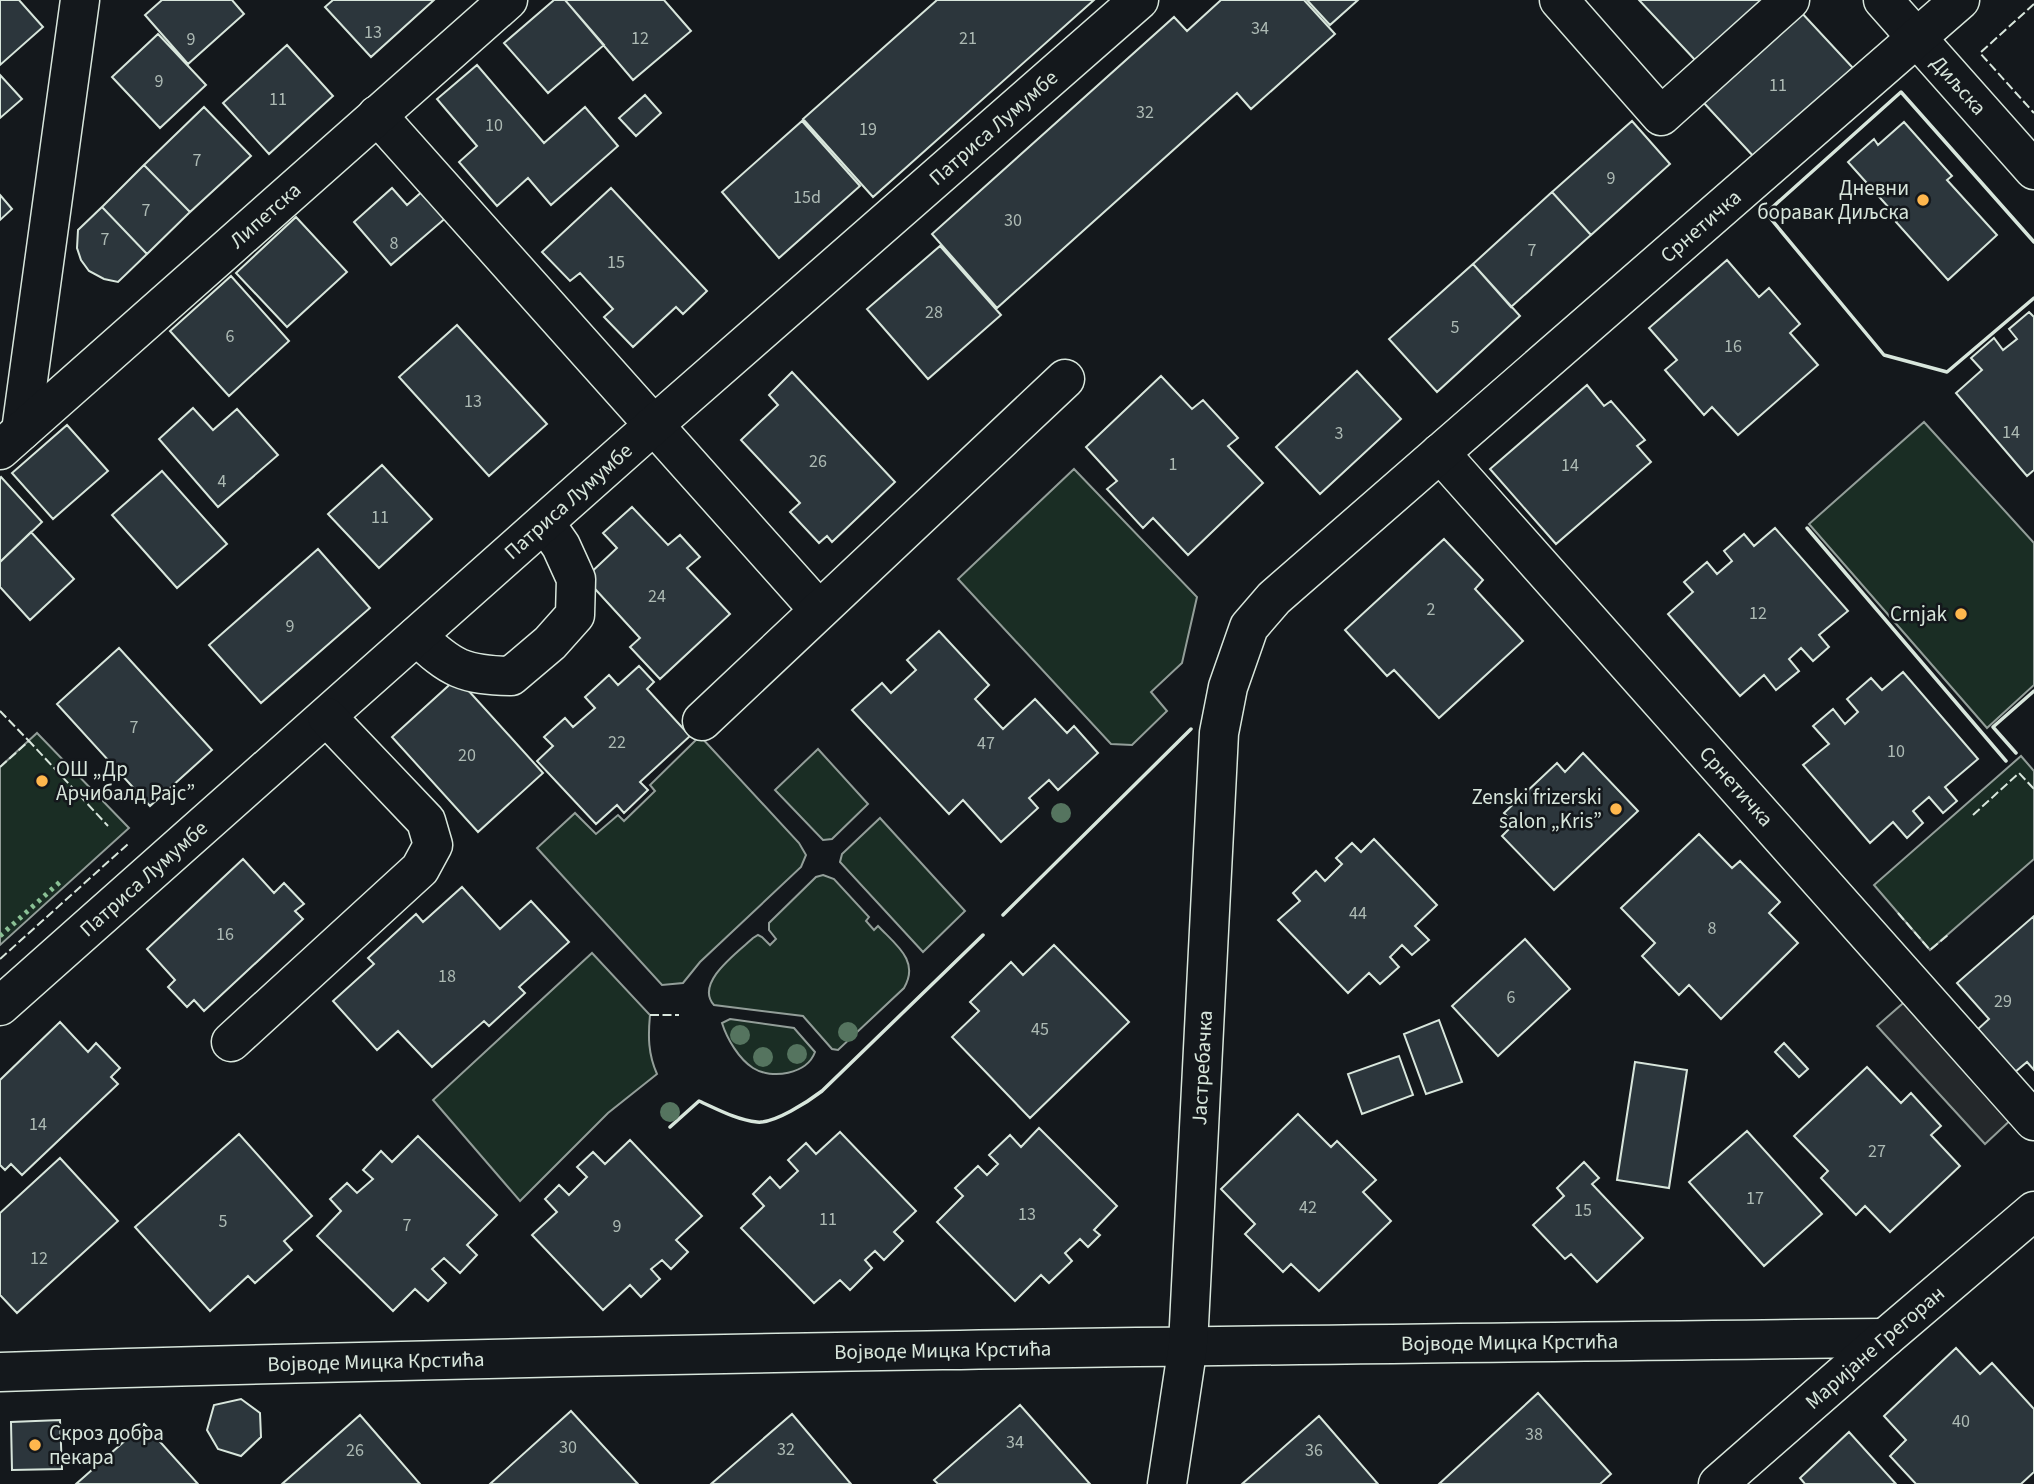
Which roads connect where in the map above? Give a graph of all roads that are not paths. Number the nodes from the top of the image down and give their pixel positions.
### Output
1 (80, 0) edge
2 (508, 0) edge
3 (1139, 0) edge
4 (1559, 0) edge
5 (1790, 0) edge
6 (1883, 0) edge
7 (1960, 0) edge
8 (1916, 38) junction
9 (377, 115) junction
10 (2034, 170) edge
11 (1065, 379) dead end
12 (655, 424) junction
13 (10, 441) edge
14 (1440, 453) junction
15 (545, 523) junction
16 (819, 610) junction
17 (417, 636) junction
18 (1239, 651) joint
19 (327, 717) junction
20 (702, 722) dead end
21 (0, 1006) edge
22 (232, 1042) dead end
23 (2034, 1121) edge
24 (2034, 1211) edge
25 (1885, 1338) junction
26 (1188, 1345) junction
27 (0, 1372) edge
28 (1167, 1484) edge
29 (1718, 1484) edge

1 - 13 street, Липетска
2 - 9 street, Липетска
3 - 12 street, Патриса Лумумбе
4 - 5 street
6 - 8 street, Диљска
7 - 8 street, Срнетичка
8 - 10 street, Диљска
8 - 14 street, Срнетичка
9 - 12 street
9 - 13 street, Липетска
11 - 16 street
12 - 15 street, Патриса Лумумбе
12 - 16 street
14 - 18 street, Срнетичка
14 - 23 street, Срнетичка
15 - 17 street, Патриса Лумумбе
15 - 17 street
16 - 20 street
17 - 19 street, Патриса Лумумбе
18 - 26 street, Јастребачка
19 - 21 street, Патриса Лумумбе
19 - 22 street
24 - 25 street, Маријане Грегоран
25 - 26 street, Војводе Мицка Крстића
25 - 29 street, Маријане Грегоран
26 - 27 street, Војводе Мицка Крстића
26 - 28 street, Јастребачка

